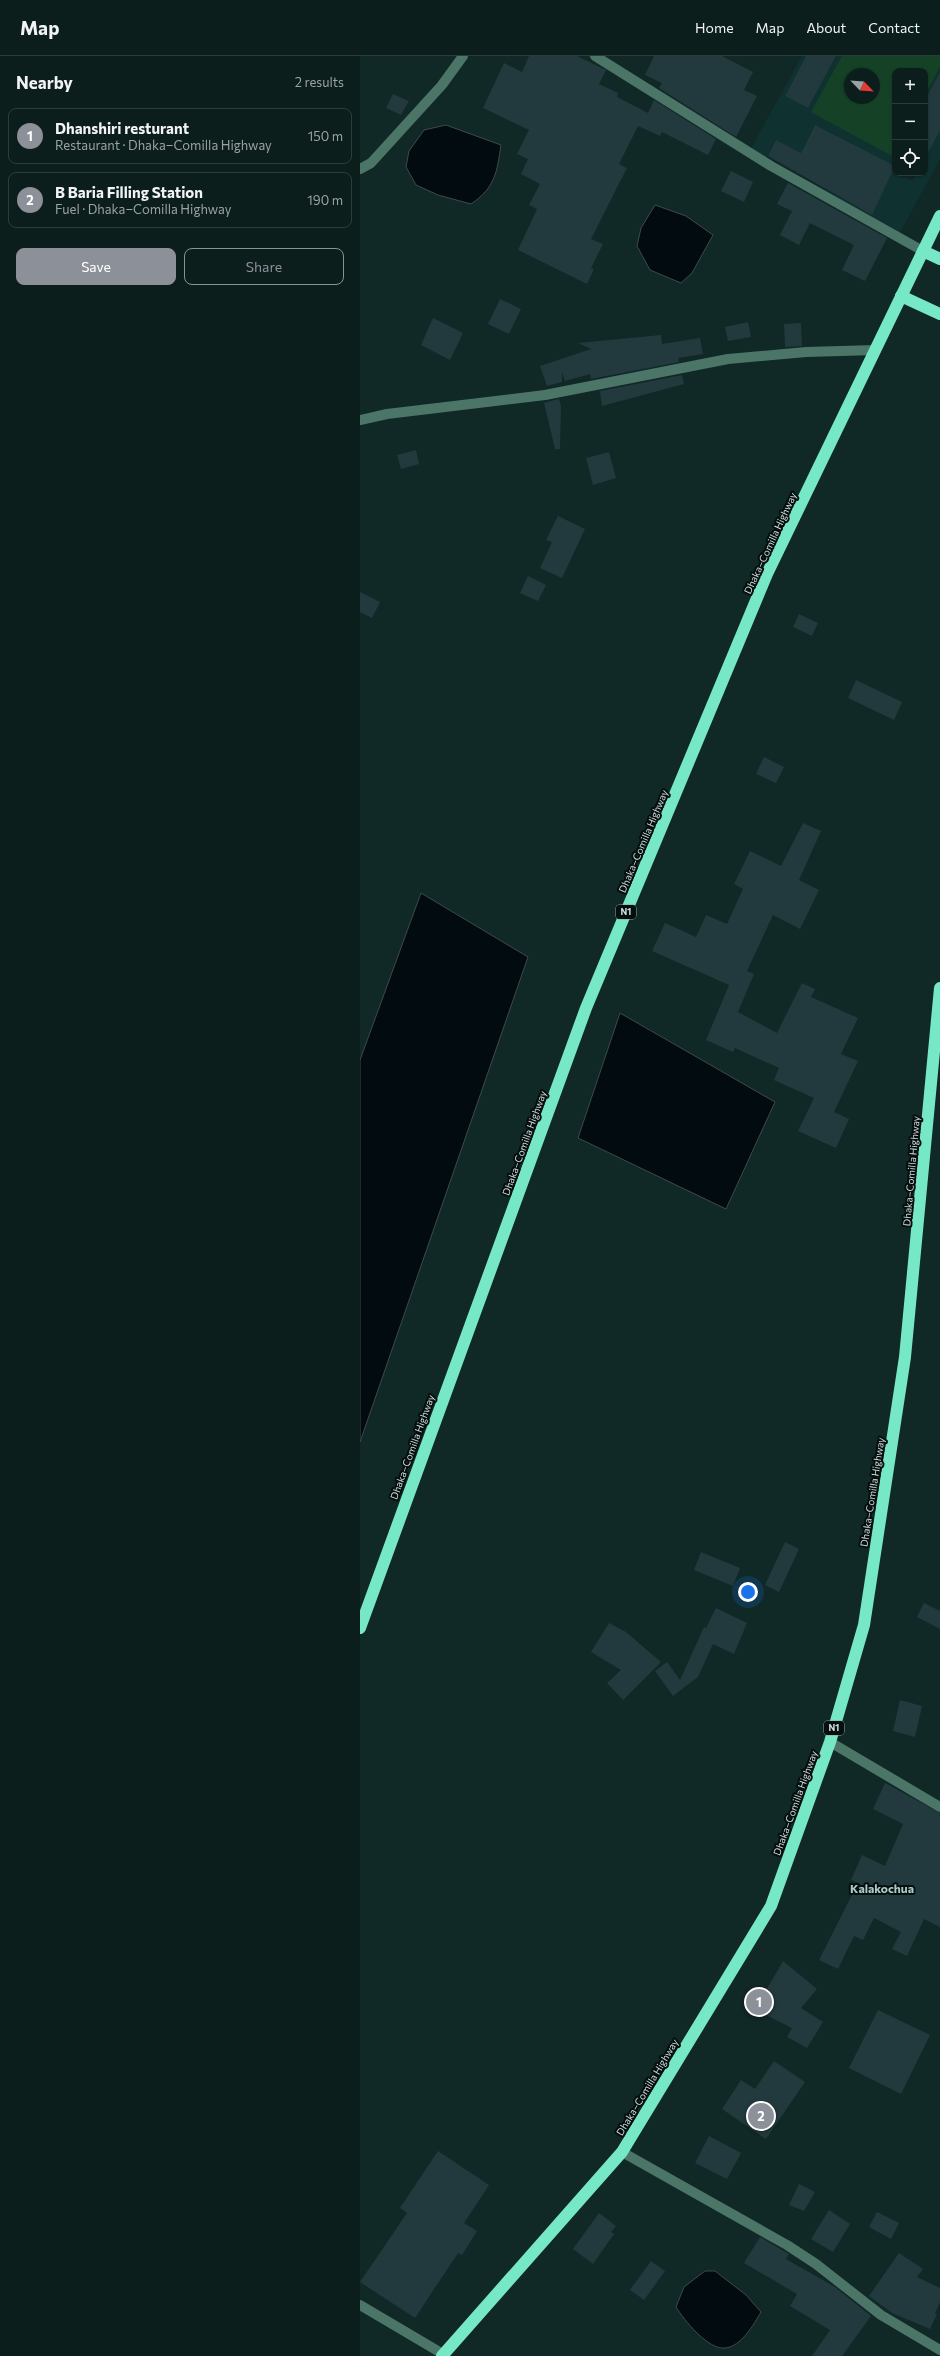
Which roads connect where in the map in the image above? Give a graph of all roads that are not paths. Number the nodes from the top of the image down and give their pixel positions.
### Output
1 (463, 56) edge
2 (595, 56) edge
3 (360, 170) edge
4 (940, 216) edge
5 (923, 251) junction
6 (940, 259) edge
7 (901, 296) junction
8 (940, 314) edge
9 (876, 350) junction
10 (360, 420) edge
11 (940, 988) edge
12 (360, 1628) edge
13 (830, 1742) junction
14 (940, 1807) edge
15 (622, 2152) junction
16 (360, 2305) edge
17 (940, 2350) edge
18 (442, 2355) edge

1 - 3 street
2 - 5 street
4 - 5 highway, Dhaka–Comilla Highway / N1
5 - 6 highway
5 - 7 highway, Dhaka–Comilla Highway / N1
7 - 8 highway
7 - 9 highway, Dhaka–Comilla Highway / N1
9 - 10 street
9 - 12 highway, Dhaka–Comilla Highway / N1
11 - 13 highway, Dhaka–Comilla Highway / N1
13 - 14 street
13 - 15 highway, Dhaka–Comilla Highway / N1
15 - 17 street
15 - 18 highway, Dhaka–Comilla Highway / N1
16 - 18 street

